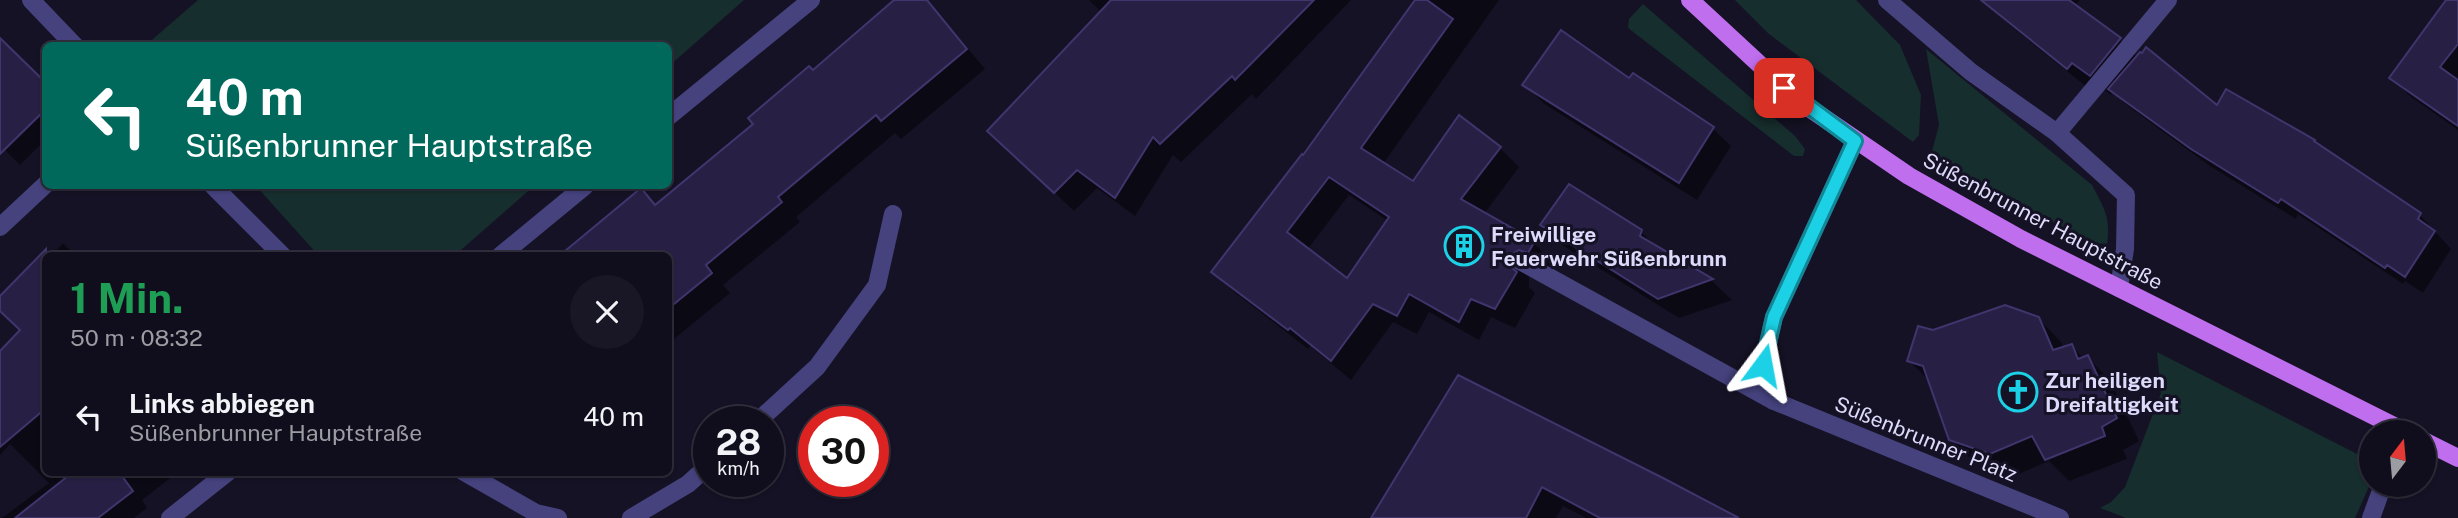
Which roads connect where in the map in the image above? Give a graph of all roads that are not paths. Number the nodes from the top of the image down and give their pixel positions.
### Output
1 (31, 0) edge
2 (811, 0) edge
3 (1690, 0) edge
4 (1887, 0) edge
5 (2168, 0) edge
6 (71, 42) edge
7 (672, 114) edge
8 (2057, 133) junction
9 (1855, 141) junction
10 (42, 188) edge
11 (216, 189) edge
12 (581, 189) edge
13 (894, 214) dead end
14 (0, 228) edge
15 (279, 252) edge
16 (505, 252) edge
17 (1520, 261) dead end
18 (2119, 288) junction
19 (1774, 401) junction
20 (774, 406) edge
21 (2380, 420) edge
22 (2436, 447) edge
23 (2458, 458) edge
24 (223, 476) edge
25 (471, 476) edge
26 (693, 479) edge
27 (2379, 497) edge
28 (170, 518) edge
29 (558, 518) edge
30 (631, 518) edge
31 (2060, 518) edge
32 (2371, 518) edge

1 - 6 street
2 - 7 street
3 - 9 main road, Süßenbrunner Hauptstraße
4 - 8 street
5 - 8 street
8 - 18 street
9 - 18 main road, Süßenbrunner Hauptstraße
9 - 19 street
10 - 14 street
11 - 15 street
12 - 16 street
13 - 20 street
17 - 19 street, Süßenbrunner Platz
18 - 21 main road, Süßenbrunner Hauptstraße
19 - 31 street, Süßenbrunner Platz
22 - 23 main road
24 - 28 street
25 - 29 street
26 - 30 street
27 - 32 street

